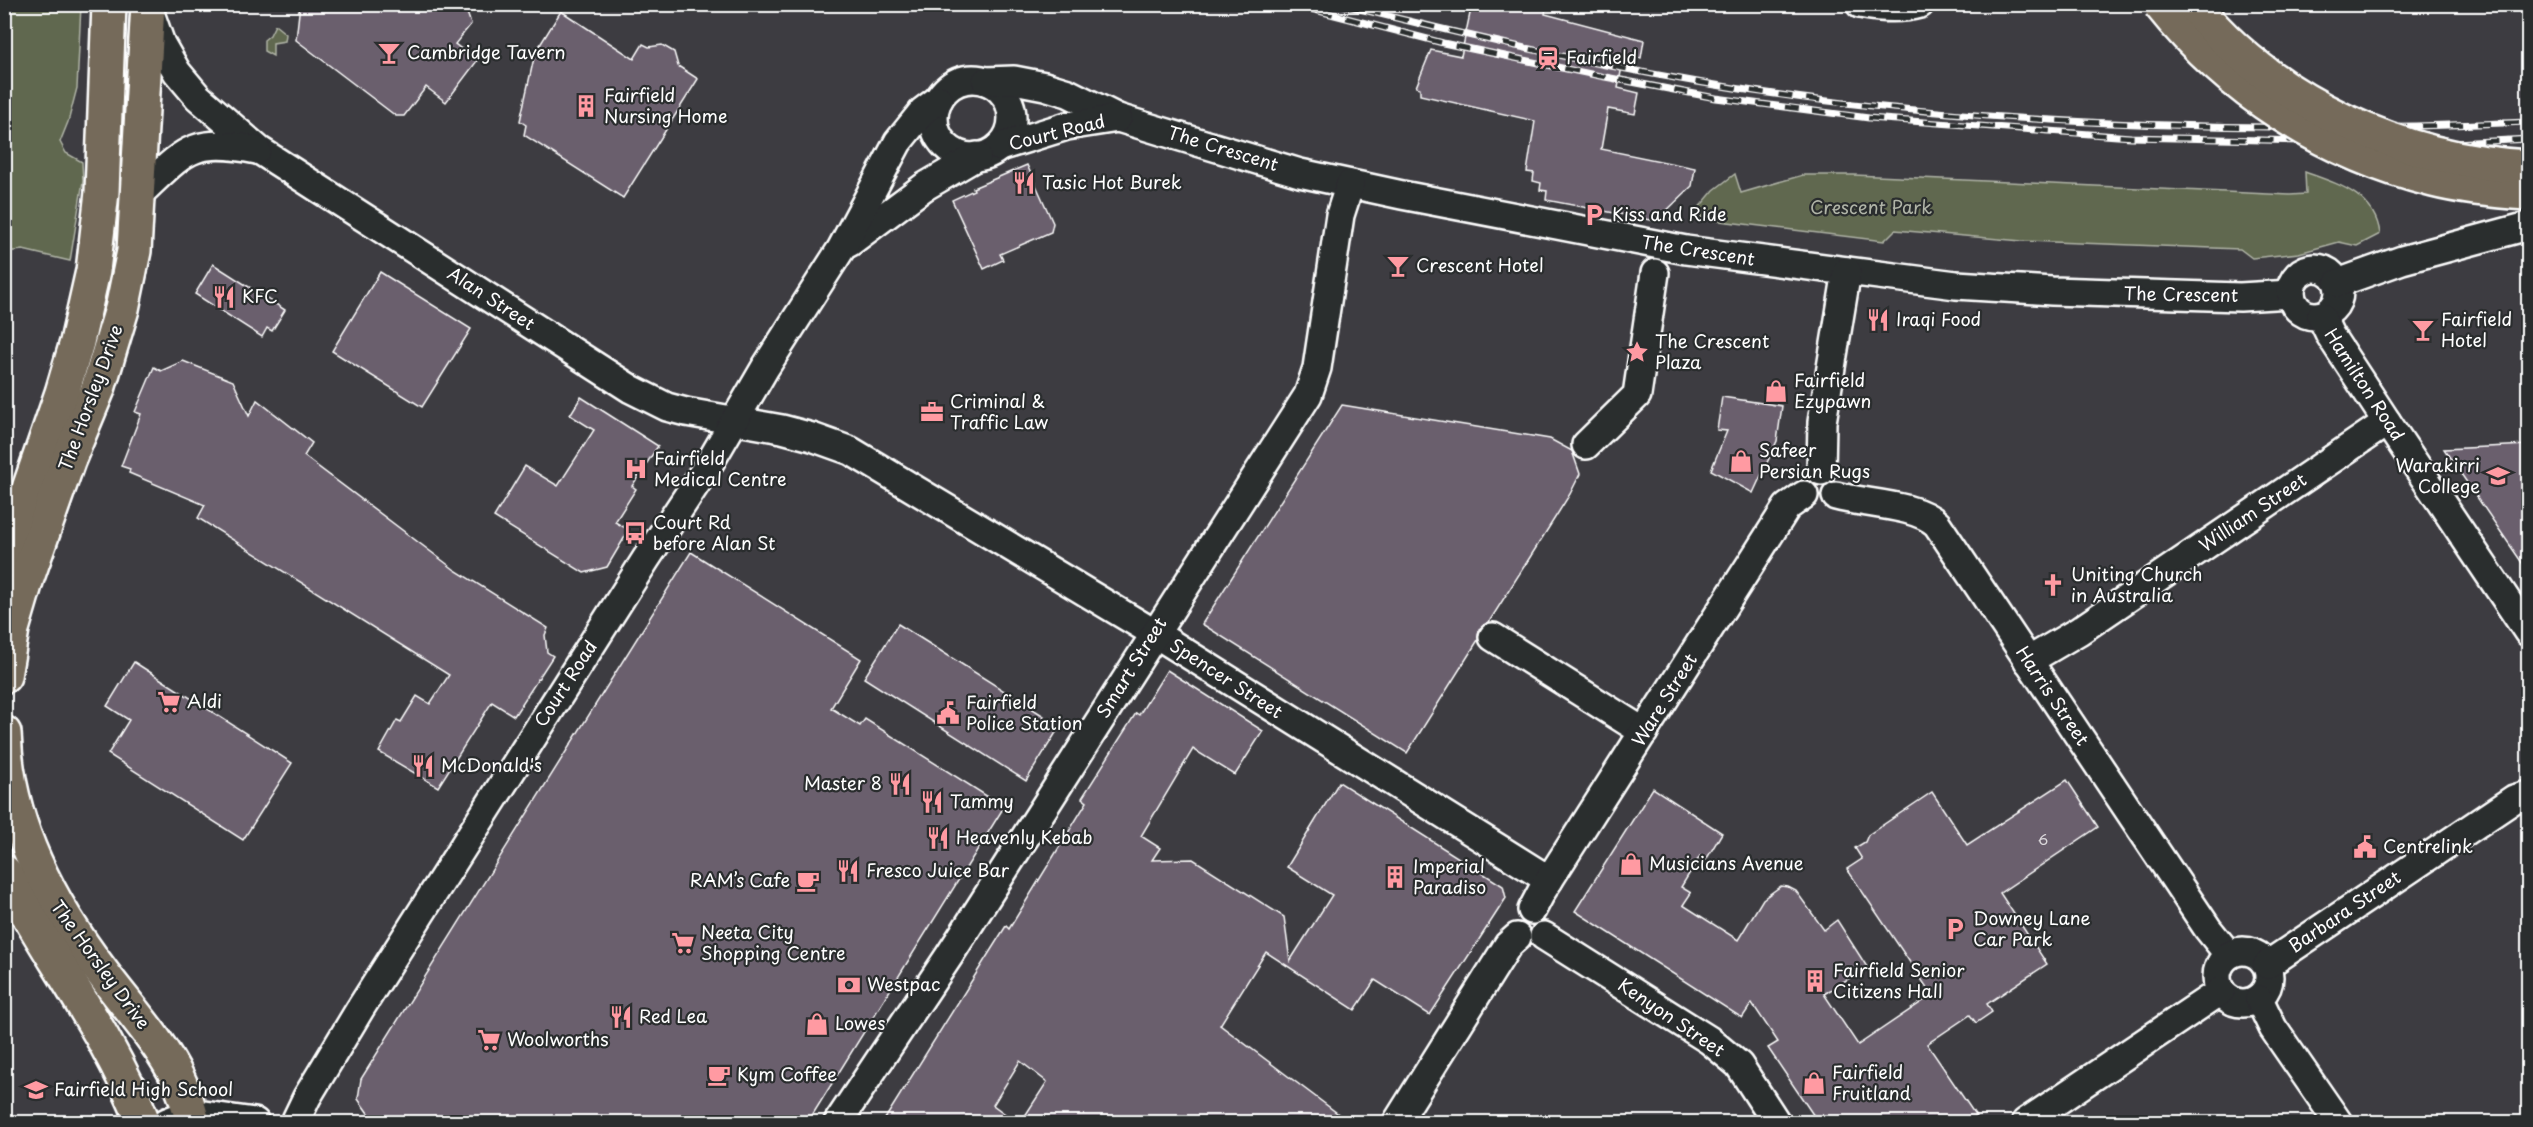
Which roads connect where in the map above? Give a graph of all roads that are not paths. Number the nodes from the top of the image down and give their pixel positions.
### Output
1 (110, 4) edge
2 (1860, 4) edge
3 (1920, 4) edge
4 (2160, 4) edge
5 (2193, 4) edge
6 (148, 7) edge
7 (986, 81) junction
8 (939, 99) junction
9 (1118, 118) junction
10 (258, 150) junction
11 (988, 152) junction
12 (2529, 167) edge
13 (1350, 184) junction
14 (2529, 193) edge
15 (138, 195) junction
16 (2529, 226) edge
17 (841, 249) junction
18 (1846, 272) junction
19 (1654, 273) dead end
20 (2338, 283) junction
21 (2291, 294) junction
22 (2321, 316) junction
23 (734, 421) junction
24 (2387, 422) junction
25 (1586, 445) dead end
26 (1821, 471) junction
27 (1804, 495) junction
28 (1836, 496) junction
29 (4, 561) edge
30 (2529, 632) edge
31 (1154, 633) junction
32 (1492, 637) dead end
33 (2028, 661) junction
34 (4, 676) edge
35 (1644, 732) junction
36 (4, 733) edge
37 (2524, 791) edge
38 (4, 872) edge
39 (1549, 880) junction
40 (1532, 910) junction
41 (1545, 936) junction
42 (1516, 937) junction
43 (2229, 955) junction
44 (2266, 965) junction
45 (2221, 991) junction
46 (2259, 999) junction
47 (183, 1119) edge
48 (143, 1122) edge
49 (255, 1122) edge
50 (295, 1122) edge
51 (838, 1122) edge
52 (1397, 1122) edge
53 (1776, 1122) edge
54 (2026, 1122) edge
55 (2338, 1122) edge

1 - 29 main road, The Horsley Drive
2 - 3 street
4 - 14 main road, bridge
5 - 12 main road, bridge
6 - 10 street, Alan Street
6 - 15 main road, The Horsley Drive
7 - 8 street
7 - 9 street, Court Road
7 - 11 street
8 - 11 street
8 - 17 street, Court Road
9 - 11 street, Court Road
9 - 13 street, The Crescent
10 - 15 street, Alan Street
10 - 23 street, Alan Street
11 - 17 street, Court Road
13 - 18 street, The Crescent
13 - 31 street, Smart Street
15 - 34 main road, The Horsley Drive
16 - 20 street
17 - 23 street, Court Road
18 - 21 street, The Crescent
18 - 26 street
19 - 25 street
20 - 21 street
20 - 22 street
21 - 22 street
22 - 24 street, Hamilton Road
23 - 31 street, Spencer Street
23 - 50 street, Court Road
24 - 30 street, Hamilton Road
24 - 33 street, William Street
26 - 27 street
26 - 28 street
27 - 28 street
27 - 35 street, Ware Street
28 - 33 street, Harris Street
31 - 39 street, Spencer Street
31 - 51 street, Smart Street
32 - 35 street
33 - 43 street, Harris Street
35 - 39 street, Ware Street
36 - 47 main road, The Horsley Drive
37 - 44 street, Barbara Street
38 - 48 main road, The Horsley Drive
39 - 40 street, Ware Street
40 - 41 street
40 - 42 street
41 - 42 street
41 - 53 street, Kenyon Street
42 - 52 street
43 - 44 street
43 - 45 street
44 - 46 street
45 - 46 street
45 - 54 street
46 - 55 street
47 - 49 street

